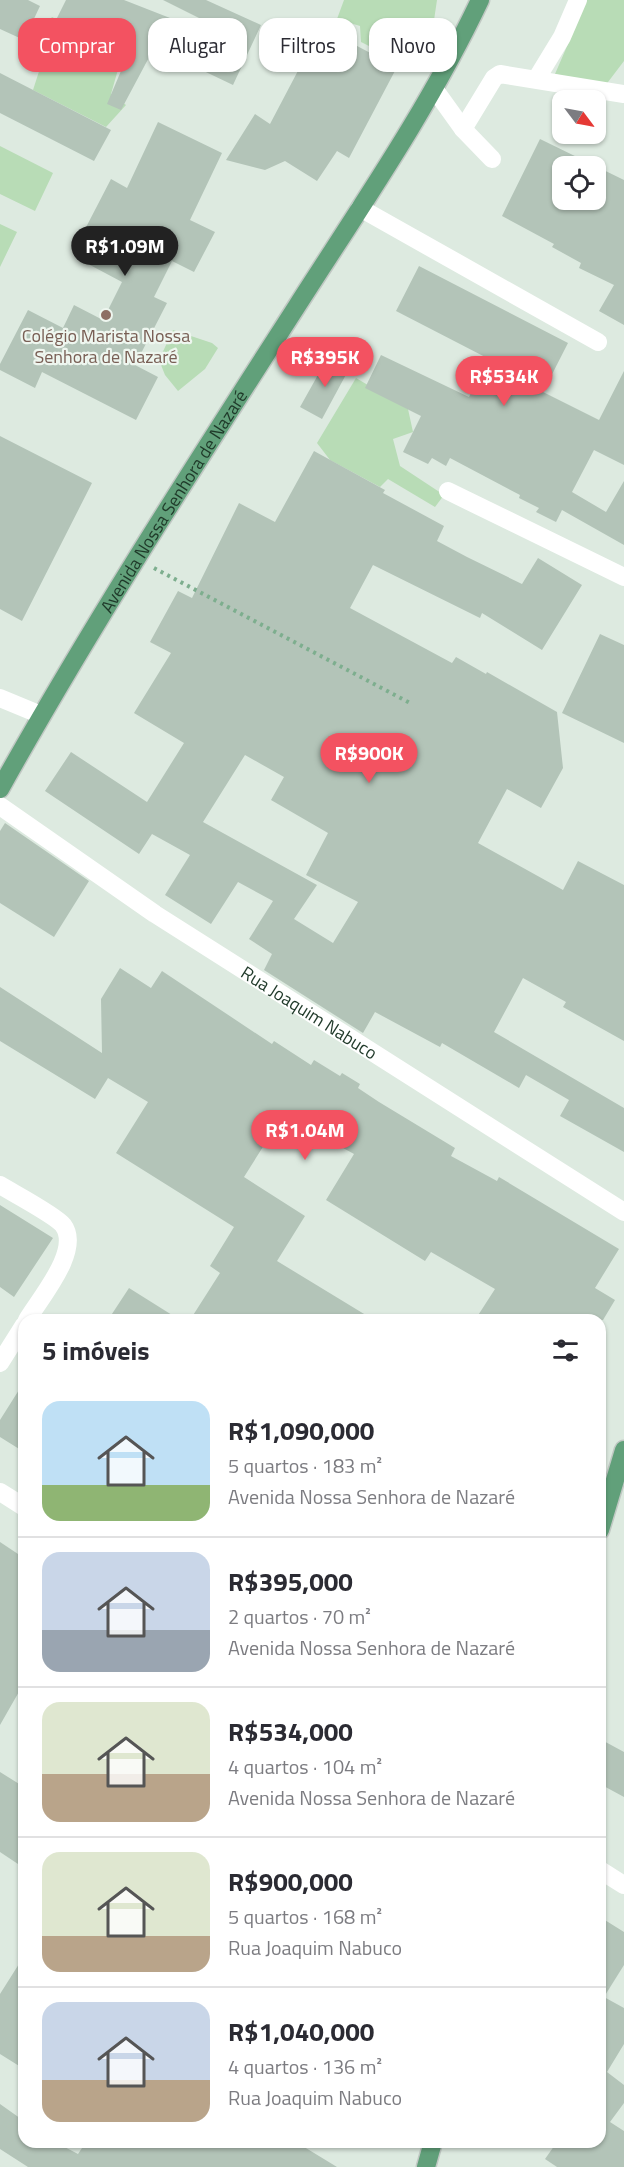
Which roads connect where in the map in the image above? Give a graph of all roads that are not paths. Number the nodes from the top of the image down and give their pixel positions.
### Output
1 (480, 0) edge
2 (578, 0) edge
3 (537, 78) junction
4 (435, 90) junction
5 (624, 94) edge
6 (463, 129) junction
7 (492, 159) dead end
8 (360, 208) junction
9 (598, 342) dead end
10 (448, 491) dead end
11 (624, 577) edge
12 (0, 698) edge
13 (41, 715) junction
14 (0, 789) edge
15 (0, 806) edge
16 (0, 1185) edge
17 (624, 1212) edge
18 (31, 1314) edge
19 (18, 1334) edge
20 (0, 1363) edge
21 (624, 1449) edge
22 (0, 1492) edge
23 (18, 1503) edge
24 (606, 1510) edge
25 (606, 1874) edge
26 (624, 1885) edge
27 (431, 2148) edge
28 (426, 2167) edge

1 - 4 main road, Avenida Nossa Senhora de Nazaré
2 - 3 street
3 - 5 street
3 - 6 street
4 - 6 street
4 - 8 main road, Avenida Nossa Senhora de Nazaré
6 - 7 street
8 - 9 street
8 - 13 main road, Avenida Nossa Senhora de Nazaré
10 - 11 street
12 - 13 street
13 - 14 main road, Avenida Nossa Senhora de Nazaré
15 - 17 street, Rua Joaquim Nabuco
16 - 18 street
19 - 20 street
21 - 24 main road
22 - 23 street
25 - 26 street
27 - 28 main road

